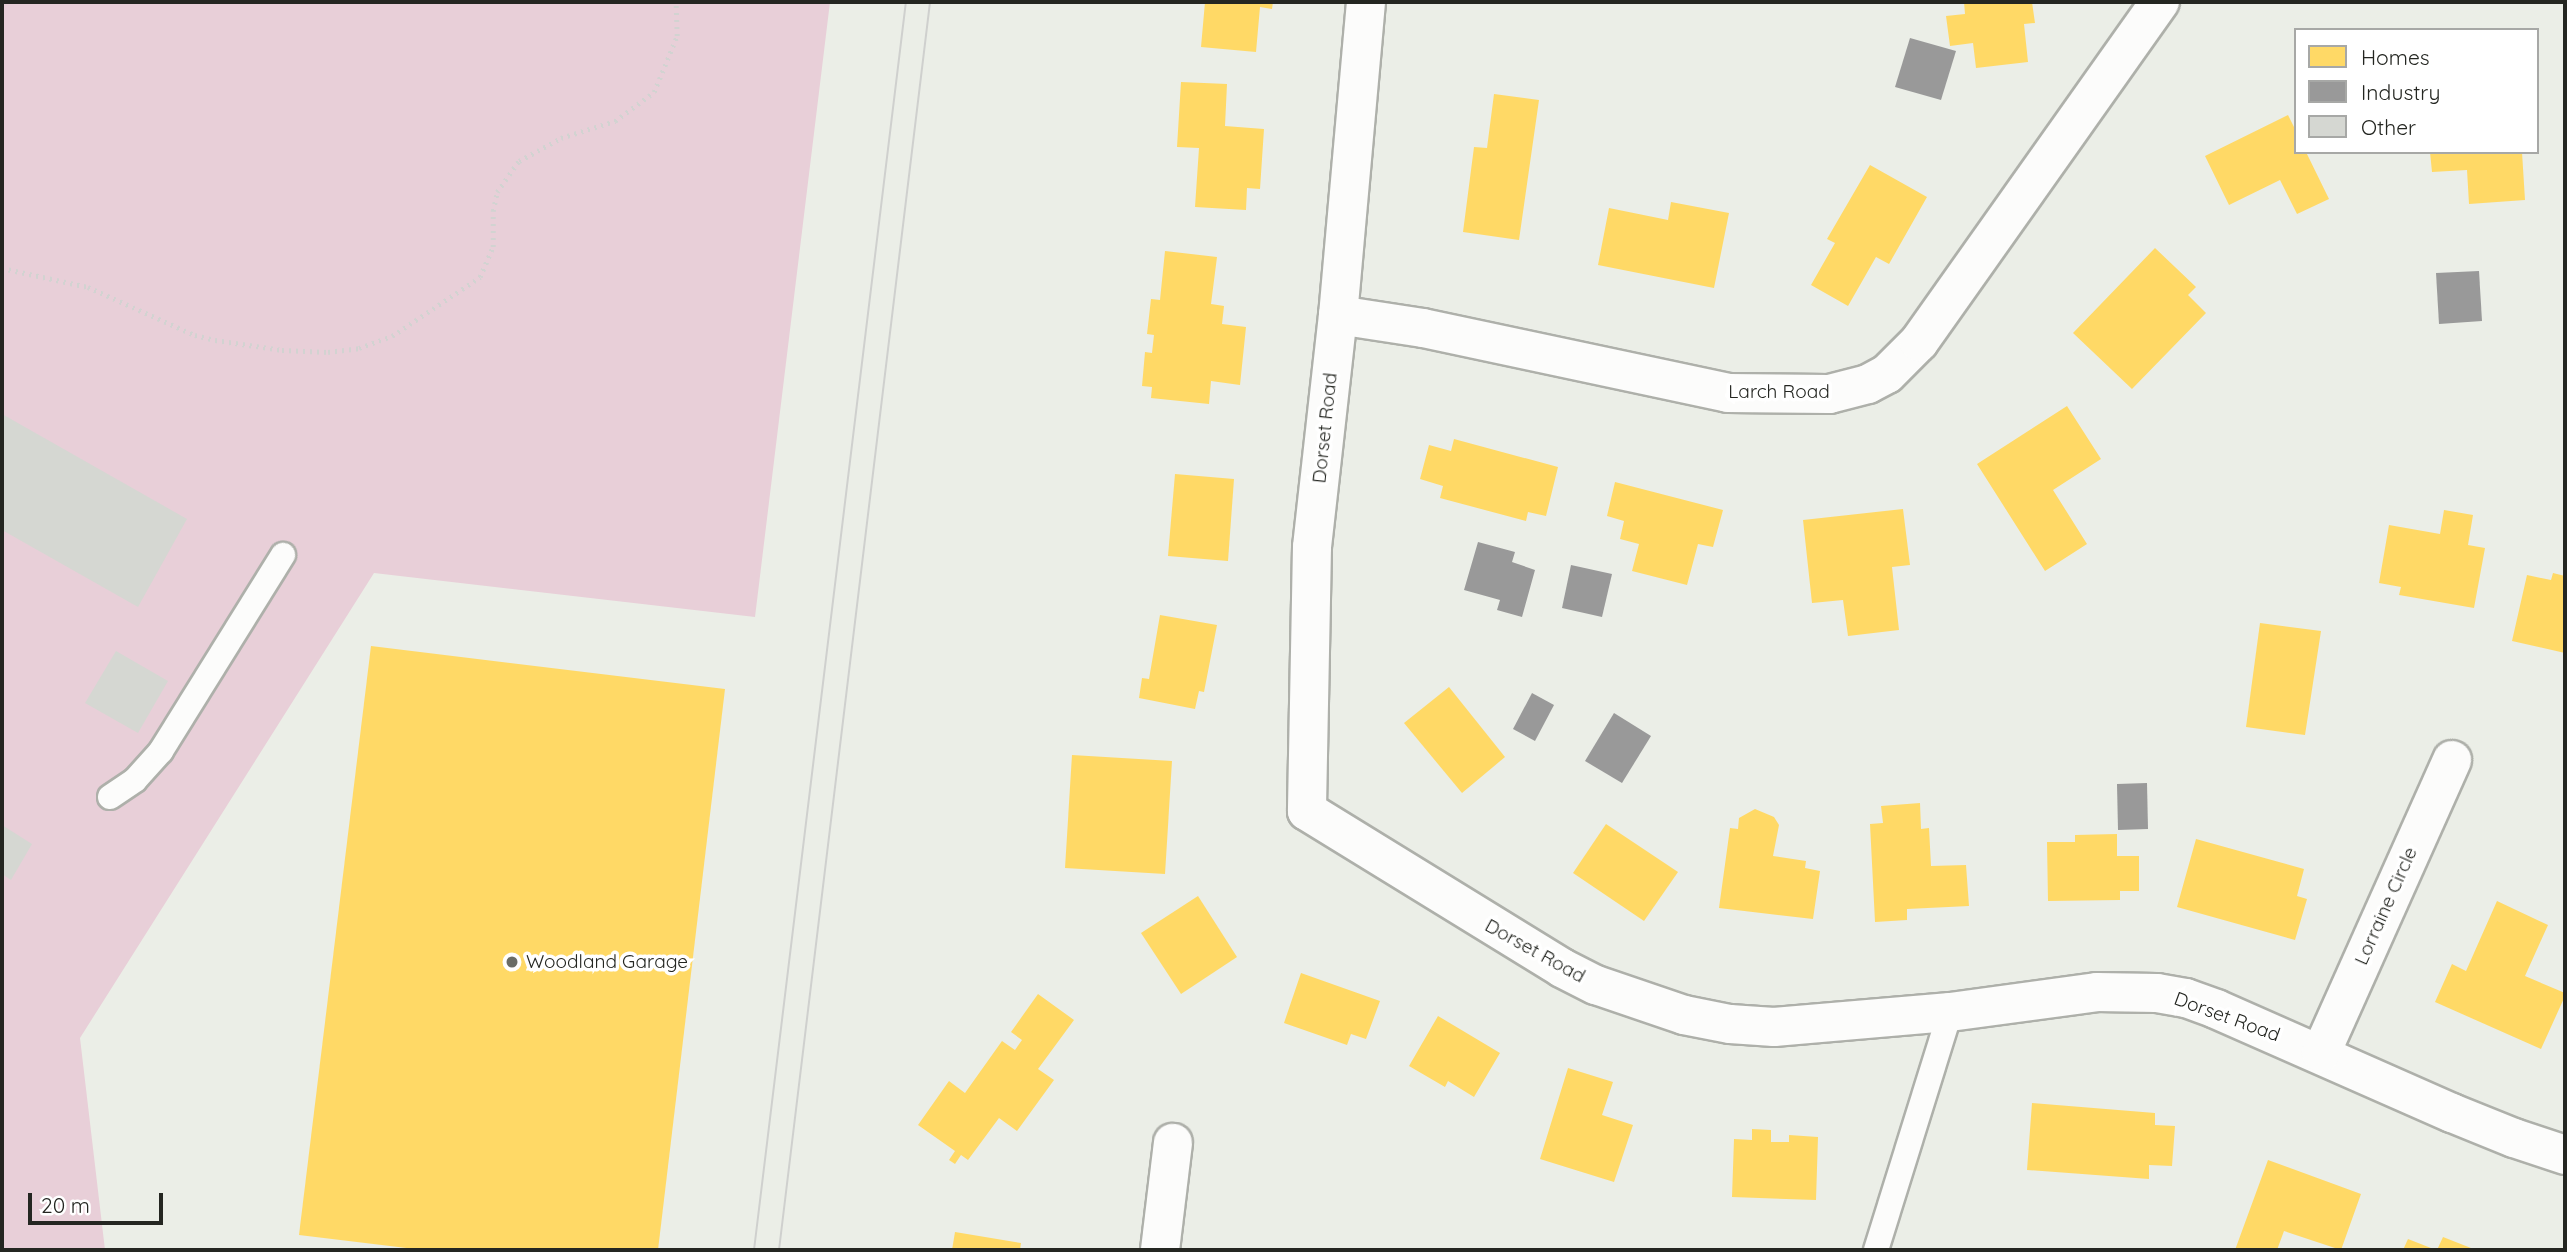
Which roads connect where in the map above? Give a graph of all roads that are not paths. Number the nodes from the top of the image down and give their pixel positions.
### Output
1 (1366, 2) edge
2 (2161, 2) edge
3 (1338, 314) junction
4 (283, 555) dead end
5 (2452, 760) dead end
6 (110, 797) dead end
7 (1950, 1012) junction
8 (2320, 1053) junction
9 (1173, 1143) dead end
10 (2565, 1155) edge
11 (1160, 1250) edge
12 (1876, 1250) edge

1 - 3 street, Dorset Road
2 - 3 street, Larch Road
3 - 7 street, Dorset Road
4 - 6 lane
5 - 8 street, Lorraine Circle
7 - 8 street, Dorset Road
7 - 12 lane
8 - 10 street, Dorset Road
9 - 11 street

